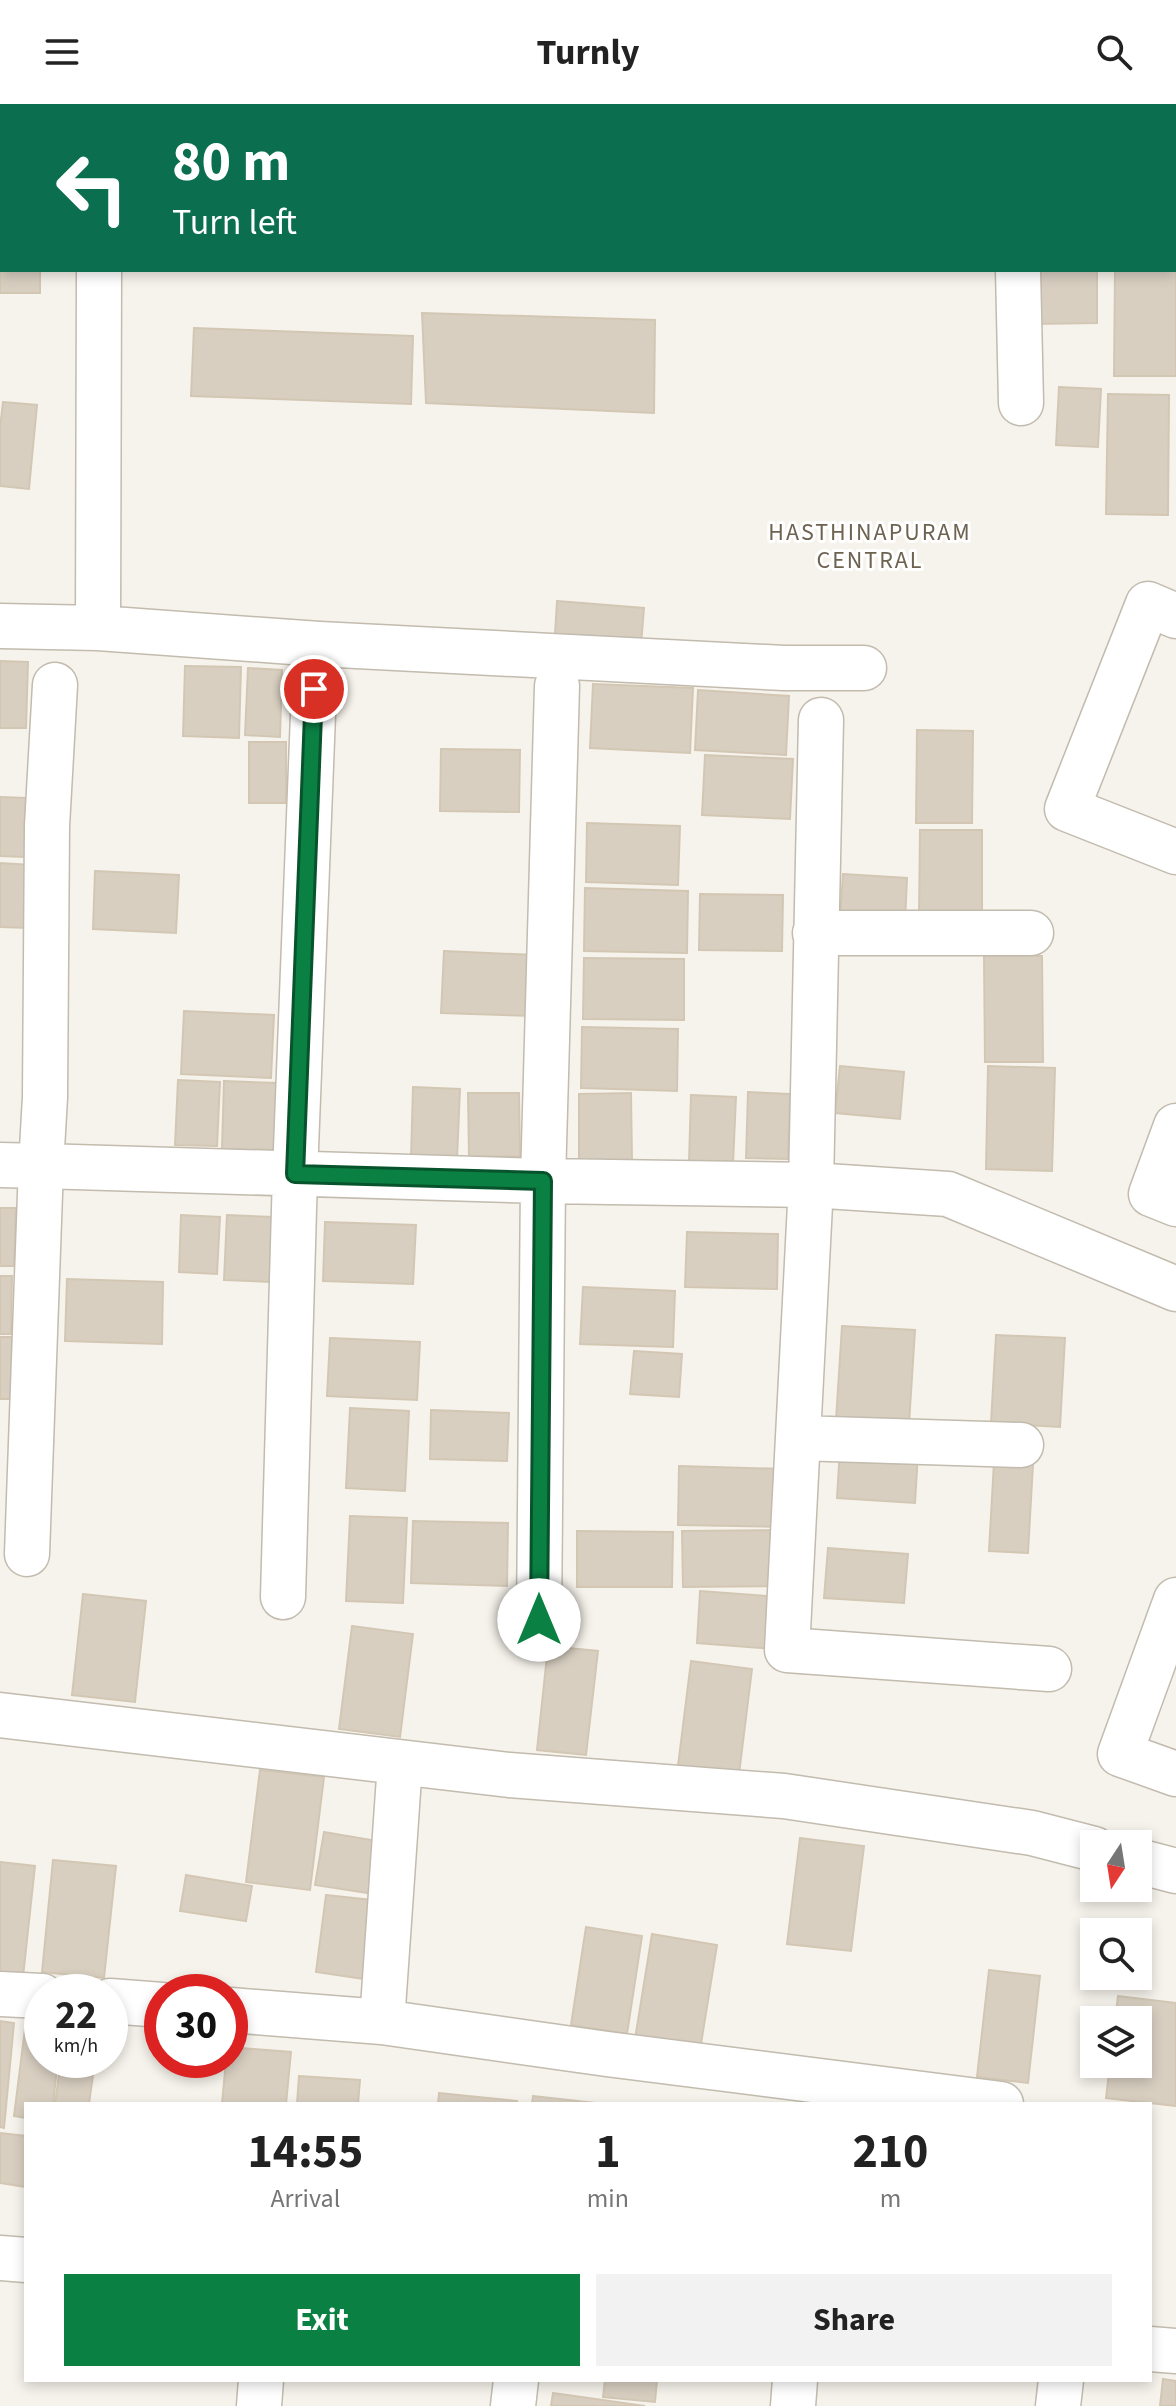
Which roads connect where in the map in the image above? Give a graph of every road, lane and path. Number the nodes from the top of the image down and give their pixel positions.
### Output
1 (99, 272) edge
2 (1018, 272) edge
3 (1021, 403) dead end
4 (1176, 616) edge
5 (0, 626) edge
6 (98, 628) junction
7 (864, 668) dead end
8 (55, 685) dead end
9 (557, 686) dead end
10 (314, 689) dead end
11 (821, 720) dead end
12 (1176, 852) edge
13 (815, 933) junction
14 (1031, 933) dead end
15 (1176, 1126) edge
16 (20, 1165) edge
17 (295, 1174) junction
18 (543, 1181) junction
19 (811, 1185) junction
20 (1176, 1204) edge
21 (1176, 1289) edge
22 (798, 1438) junction
23 (1021, 1445) dead end
24 (27, 1554) dead end
25 (283, 1597) dead end
26 (1176, 1600) edge
27 (539, 1620) dead end
28 (1049, 1669) dead end
29 (0, 1715) edge
30 (400, 1763) junction
31 (1176, 1774) edge
32 (1080, 1845) edge
33 (1152, 1865) edge
34 (1176, 1871) edge
35 (0, 1994) edge
36 (24, 1995) edge
37 (248, 2011) edge
38 (382, 2022) junction
39 (985, 2102) edge
40 (0, 2258) edge
41 (24, 2260) edge
42 (1152, 2349) edge
43 (1176, 2351) edge
44 (261, 2382) edge
45 (516, 2382) edge
46 (795, 2382) edge
47 (1061, 2382) edge
48 (259, 2406) edge
49 (513, 2406) edge
50 (793, 2406) edge
51 (1058, 2406) edge

1 - 6 street
2 - 3 street
4 - 12 street
5 - 6 street
6 - 7 street
8 - 16 street
9 - 18 street
10 - 17 street
11 - 13 street
13 - 14 street
13 - 19 street
15 - 20 street
16 - 17 street
16 - 24 street
17 - 18 street
17 - 25 street
18 - 19 street
18 - 27 street
19 - 21 street
19 - 22 street
22 - 23 street
22 - 28 street
26 - 31 street
29 - 30 street
30 - 32 street
30 - 38 street
33 - 34 street
35 - 36 street
37 - 38 street
38 - 39 street
40 - 41 street
42 - 43 street
44 - 48 street
45 - 49 street
46 - 50 street
47 - 51 street

